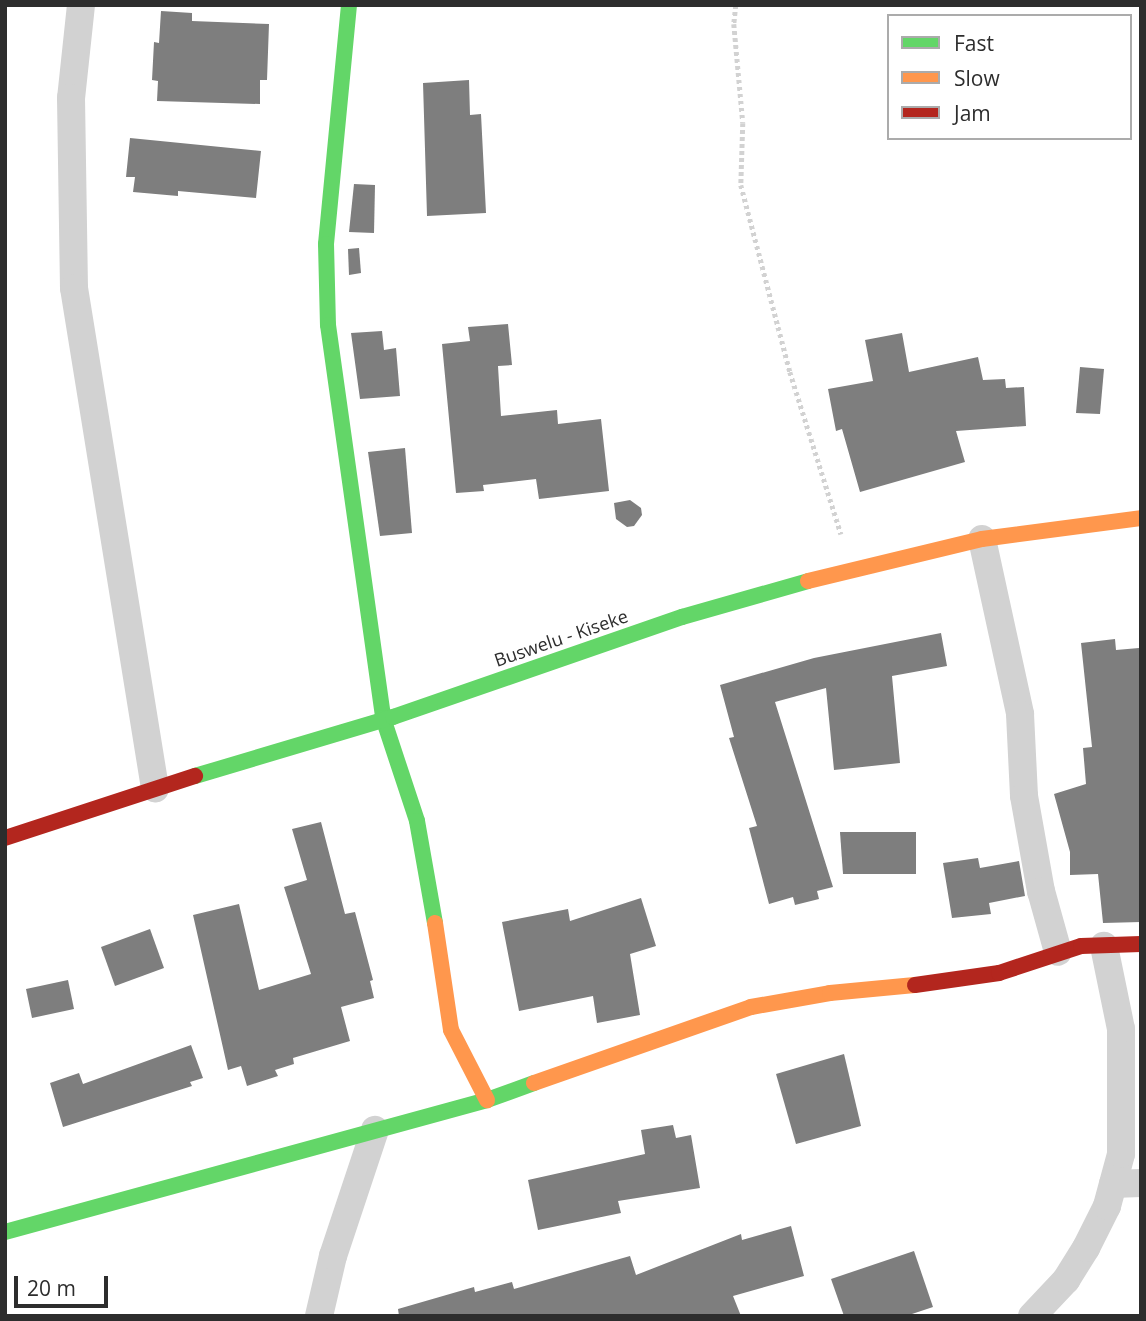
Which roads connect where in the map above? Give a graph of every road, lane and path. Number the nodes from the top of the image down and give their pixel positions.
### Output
1 (81, 5) edge
2 (349, 5) edge
3 (736, 5) edge
4 (1141, 518) edge
5 (982, 540) junction
6 (851, 568) junction
7 (383, 718) junction
8 (155, 788) junction
9 (5, 838) edge
10 (1141, 944) edge
11 (1104, 946) junction
12 (1058, 952) junction
13 (486, 1100) junction
14 (375, 1130) junction
15 (1141, 1183) edge
16 (1113, 1184) junction
17 (5, 1232) edge
18 (319, 1316) edge
19 (1032, 1316) edge

1 - 8 street
2 - 7 street
3 - 6 path
4 - 5 street, Buswelu - Kiseke
5 - 6 street, Buswelu - Kiseke
5 - 12 street
6 - 7 street, Buswelu - Kiseke
7 - 8 street, Buswelu - Kiseke
7 - 13 street
8 - 9 street, Buswelu - Kiseke
10 - 11 street
11 - 12 street
11 - 16 street
12 - 13 street
13 - 14 street
14 - 17 street
14 - 18 street
15 - 16 street
16 - 19 street

